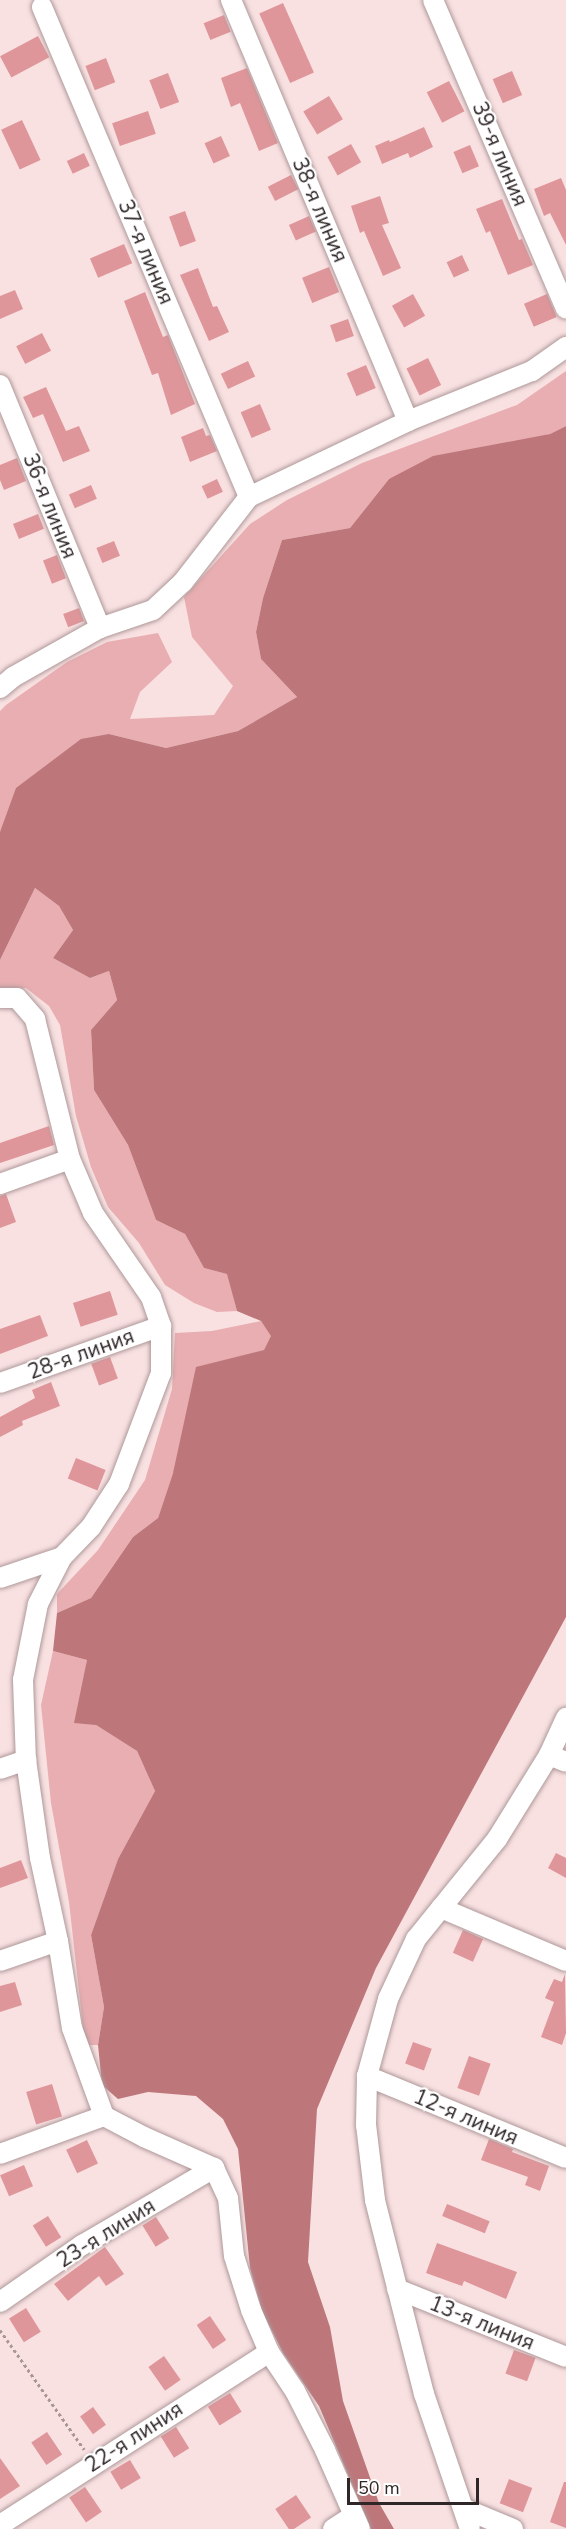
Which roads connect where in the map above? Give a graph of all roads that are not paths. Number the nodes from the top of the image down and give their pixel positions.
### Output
1 (231, 0) edge
2 (433, 0) edge
3 (42, 7) dead end
4 (566, 309) edge
5 (566, 347) edge
6 (0, 384) edge
7 (408, 421) junction
8 (249, 497) junction
9 (100, 628) junction
10 (0, 688) edge
11 (0, 998) edge
12 (70, 1159) junction
13 (0, 1184) edge
14 (161, 1326) junction
15 (0, 1383) edge
16 (62, 1557) junction
17 (0, 1578) edge
18 (566, 1718) edge
19 (558, 1759) edge
20 (26, 1760) junction
21 (0, 1769) edge
22 (441, 1908) junction
23 (58, 1941) junction
24 (566, 1961) edge
25 (0, 1962) edge
26 (367, 2076) junction
27 (104, 2116) junction
28 (0, 2154) edge
29 (566, 2158) edge
30 (213, 2168) junction
31 (398, 2289) junction
32 (0, 2302) edge
33 (269, 2352) junction
34 (566, 2357) edge
35 (465, 2509) junction
36 (357, 2523) edge
37 (0, 2525) edge
38 (333, 2529) edge
39 (470, 2529) edge
40 (513, 2529) edge

1 - 7 street, 38-я линия
2 - 4 street, 39-я линия
3 - 8 street, 37-я линия
5 - 7 street
6 - 9 street, 36-я линия
7 - 8 street
8 - 9 street
9 - 10 street
11 - 12 street
12 - 13 street
12 - 14 street
14 - 15 street, 28-я линия
14 - 16 street
16 - 17 street
16 - 20 street
18 - 19 street
19 - 22 street
20 - 21 street
20 - 23 street
22 - 24 street
22 - 26 street
23 - 25 street
23 - 27 street
26 - 29 street, 12-я линия
26 - 31 street
27 - 28 street
27 - 30 street
30 - 32 street, 23-я линия
30 - 33 street
31 - 34 street, 13-я линия
31 - 35 street
33 - 36 street
33 - 37 street, 22-я линия
35 - 39 street
35 - 40 street
36 - 38 street

